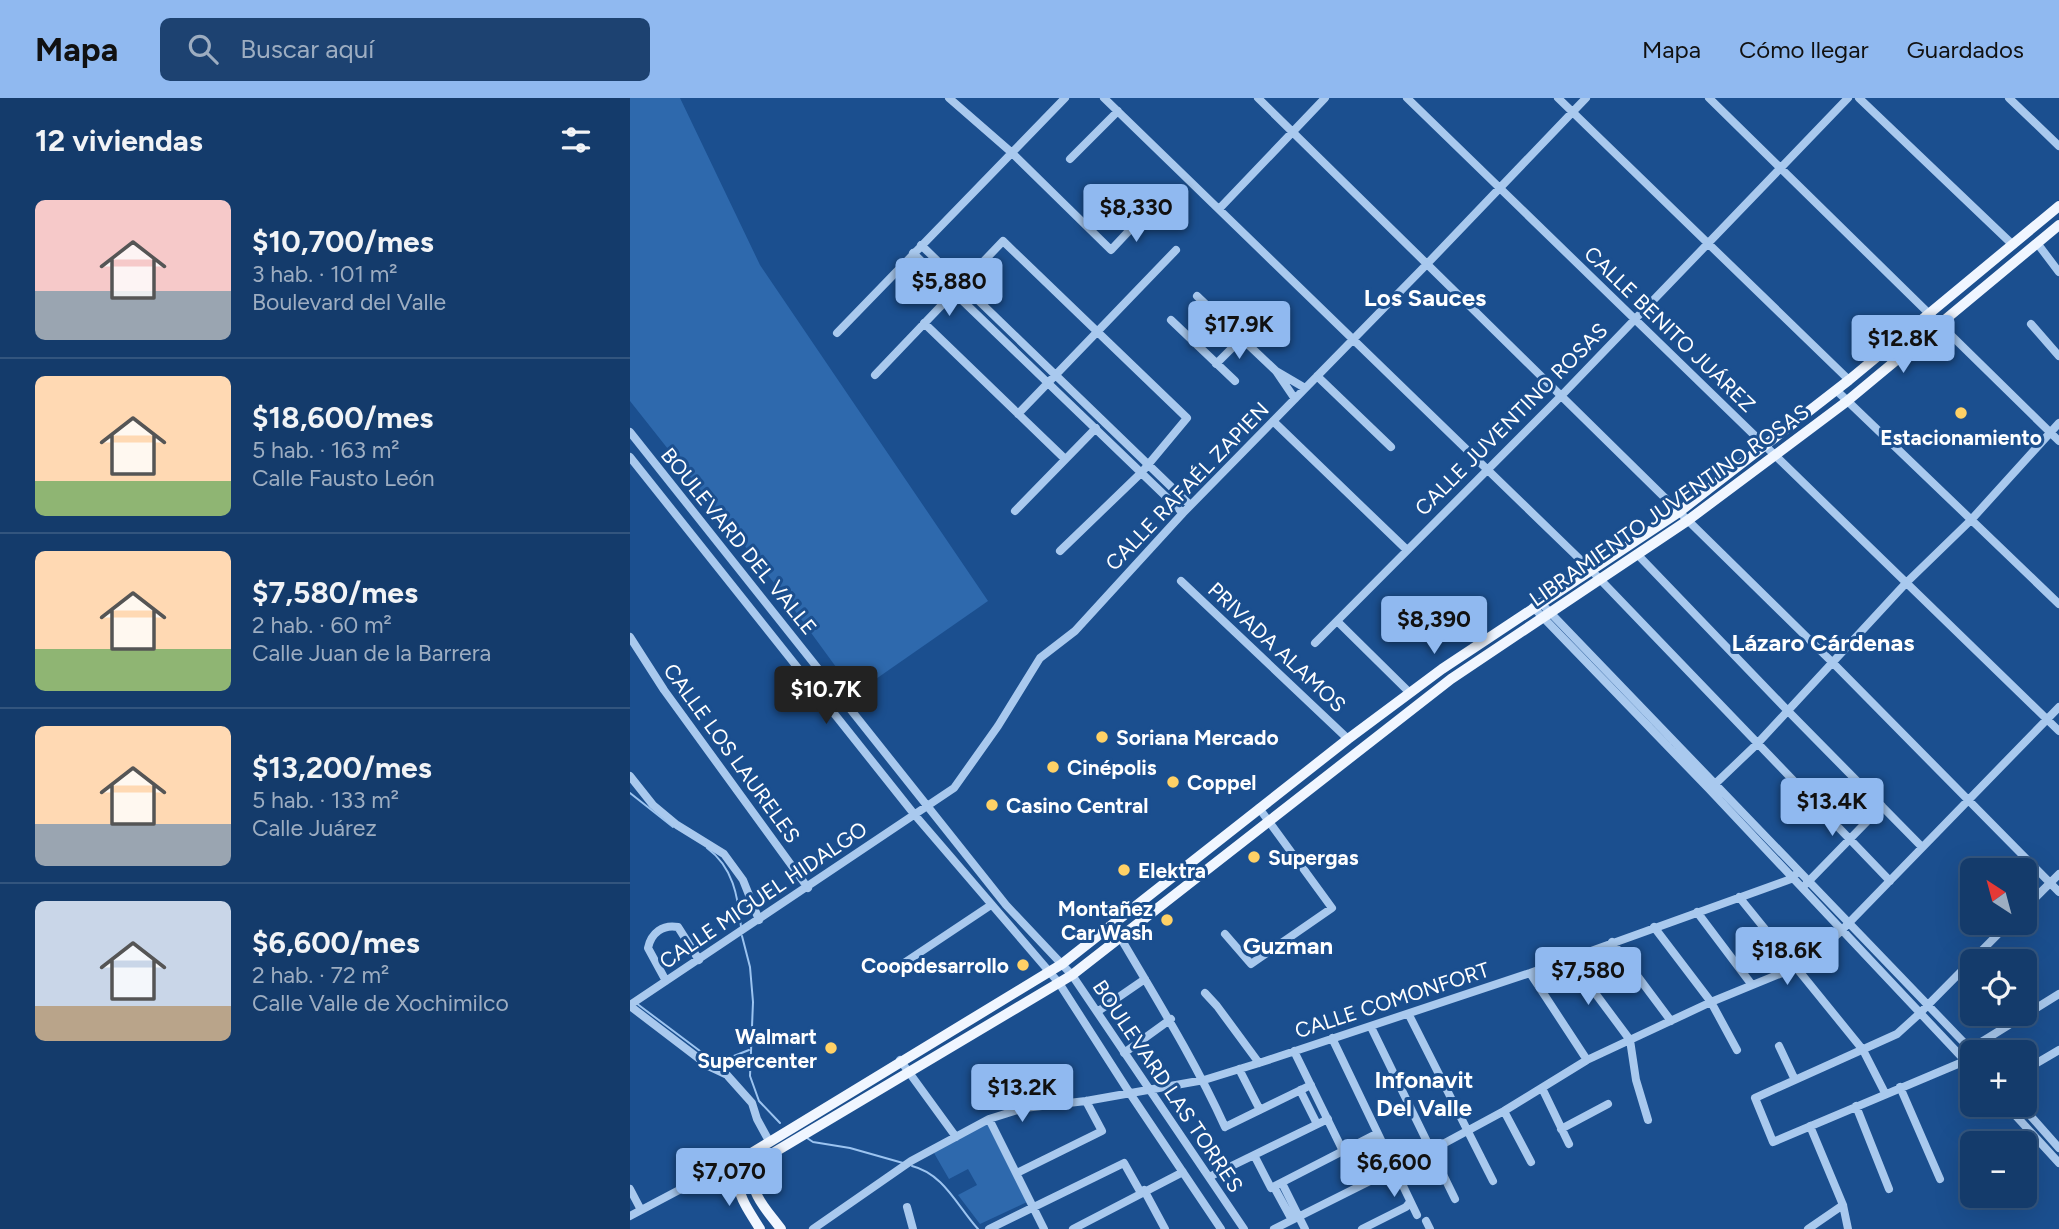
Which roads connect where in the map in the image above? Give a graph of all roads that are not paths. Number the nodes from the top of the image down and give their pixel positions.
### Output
1 (949, 98) edge
2 (1065, 98) edge
3 (1104, 98) edge
4 (1258, 98) edge
5 (1325, 98) edge
6 (1407, 98) edge
7 (1558, 98) edge
8 (1586, 98) edge
9 (1709, 98) edge
10 (1848, 98) edge
11 (1859, 98) edge
12 (2009, 98) edge
13 (1118, 111) junction
14 (1572, 112) junction
15 (1292, 131) junction
16 (2059, 146) edge
17 (1011, 152) junction
18 (1070, 159) dead end
19 (1781, 168) junction
20 (1500, 188) junction
21 (2059, 206) edge
22 (1219, 209) junction
23 (1140, 219) dead end
24 (2059, 225) edge
25 (2037, 243) junction
26 (921, 245) junction
27 (1707, 245) junction
28 (2012, 245) junction
29 (1176, 250) dead end
30 (913, 253) junction
31 (1426, 265) junction
32 (2059, 272) edge
33 (961, 285) junction
34 (954, 292) junction
35 (1197, 296) dead end
36 (1929, 312) junction
37 (1219, 317) junction
38 (1171, 320) dead end
39 (1634, 320) junction
40 (924, 323) junction
41 (1940, 323) junction
42 (2031, 324) dead end
43 (837, 332) dead end
44 (1097, 333) junction
45 (1242, 338) junction
46 (1353, 339) junction
47 (1194, 342) junction
48 (2059, 356) edge
49 (1216, 363) junction
50 (1276, 371) junction
51 (875, 375) dead end
52 (1317, 376) junction
53 (1053, 378) junction
54 (1849, 380) junction
55 (1235, 381) dead end
56 (1305, 388) junction
57 (1836, 390) junction
58 (1562, 395) junction
59 (1295, 399) junction
60 (1846, 402) junction
61 (1018, 414) junction
62 (1273, 421) junction
63 (2059, 423) edge
64 (1096, 428) junction
65 (630, 432) edge
66 (2049, 432) junction
67 (2059, 441) edge
68 (1764, 444) junction
69 (1391, 447) dead end
70 (1775, 456) junction
71 (630, 457) edge
72 (1065, 459) junction
73 (1149, 465) junction
74 (1486, 469) junction
75 (1142, 472) junction
76 (1190, 505) junction
77 (1016, 511) dead end
78 (1679, 512) junction
79 (1183, 513) junction
80 (1971, 520) junction
81 (1687, 521) junction
82 (1407, 550) junction
83 (1059, 551) dead end
84 (1637, 554) junction
85 (1592, 571) junction
86 (1181, 580) dead end
87 (1600, 580) junction
88 (1906, 583) junction
89 (765, 602) junction
90 (2059, 604) edge
91 (1537, 605) junction
92 (754, 612) junction
93 (1547, 616) junction
94 (1337, 621) junction
95 (630, 638) edge
96 (1315, 643) dead end
97 (1833, 663) junction
98 (1442, 669) junction
99 (1451, 680) junction
100 (1410, 693) junction
101 (2059, 707) edge
102 (1787, 710) junction
103 (2047, 719) junction
104 (2059, 731) edge
105 (869, 732) junction
106 (1348, 739) junction
107 (857, 742) junction
108 (1757, 744) junction
109 (630, 776) edge
110 (1712, 786) junction
111 (1968, 799) junction
112 (926, 805) junction
113 (1882, 806) junction
114 (1259, 808) junction
115 (914, 814) junction
116 (1267, 822) junction
117 (1850, 840) junction
118 (1922, 847) junction
119 (960, 866) junction
120 (976, 867) junction
121 (2059, 874) edge
122 (1795, 875) junction
123 (1891, 881) junction
124 (2050, 882) junction
125 (1805, 885) junction
126 (808, 888) junction
127 (2059, 891) edge
128 (2037, 896) edge
129 (1738, 897) junction
130 (991, 905) junction
131 (1697, 912) junction
132 (755, 923) junction
133 (1848, 924) junction
134 (1654, 927) junction
135 (1841, 932) junction
136 (1225, 934) dead end
137 (1997, 935) edge
138 (1121, 937) junction
139 (1612, 942) junction
140 (1569, 958) junction
141 (699, 960) junction
142 (1062, 964) junction
143 (1794, 968) junction
144 (892, 971) dead end
145 (1049, 971) junction
146 (1530, 973) junction
147 (1072, 975) junction
148 (1145, 979) junction
149 (666, 981) junction
150 (1059, 983) junction
151 (1752, 985) junction
152 (1205, 993) dead end
153 (2059, 994) edge
154 (1711, 1002) junction
155 (632, 1003) edge
156 (1927, 1006) junction
157 (1097, 1012) junction
158 (1919, 1014) junction
159 (1409, 1015) junction
160 (1171, 1019) junction
161 (1671, 1021) junction
162 (1371, 1027) junction
163 (1332, 1038) junction
164 (1630, 1040) junction
165 (1962, 1040) edge
166 (1988, 1040) edge
167 (1779, 1046) dead end
168 (1737, 1050) dead end
169 (1863, 1050) junction
170 (2059, 1050) edge
171 (1294, 1051) junction
172 (1125, 1053) junction
173 (1960, 1056) edge
174 (900, 1060) junction
175 (1587, 1060) junction
176 (1259, 1063) junction
177 (1960, 1063) edge
178 (2037, 1063) edge
179 (1239, 1069) junction
180 (911, 1072) junction
181 (1204, 1080) junction
182 (1795, 1080) junction
183 (1311, 1085) junction
184 (1900, 1087) junction
185 (1149, 1088) junction
186 (1542, 1088) junction
187 (1300, 1090) junction
188 (1129, 1093) junction
189 (1885, 1093) junction
190 (1086, 1101) junction
191 (1608, 1104) dead end
192 (1856, 1106) junction
193 (1260, 1110) junction
194 (1504, 1111) junction
195 (2017, 1117) edge
196 (2032, 1117) edge
197 (989, 1119) junction
198 (1328, 1119) junction
199 (1648, 1120) dead end
200 (1317, 1124) junction
201 (1810, 1126) junction
202 (1562, 1129) junction
203 (1467, 1132) junction
204 (1376, 1134) junction
205 (956, 1138) junction
206 (769, 1141) junction
207 (1569, 1144) dead end
208 (2059, 1148) edge
209 (1343, 1151) junction
210 (1430, 1151) junction
211 (753, 1152) junction
212 (1254, 1155) junction
213 (1531, 1162) dead end
214 (2059, 1163) edge
215 (1394, 1170) junction
216 (1183, 1172) junction
217 (1017, 1173) junction
218 (1209, 1177) junction
219 (1940, 1179) dead end
220 (1493, 1181) dead end
221 (1276, 1186) junction
222 (630, 1189) edge
223 (1889, 1189) dead end
224 (1142, 1191) junction
225 (1455, 1199) dead end
226 (1410, 1202) junction
227 (1843, 1205) junction
228 (907, 1207) dead end
229 (1034, 1208) junction
230 (641, 1210) junction
231 (1417, 1215) dead end
232 (630, 1216) edge
233 (1295, 1219) junction
234 (1162, 1228) edge
235 (760, 1229) edge
236 (781, 1229) edge
237 (813, 1229) edge
238 (913, 1229) edge
239 (989, 1229) edge
240 (1045, 1229) edge
241 (1073, 1229) edge
242 (1221, 1229) edge
243 (1244, 1229) edge
244 (1274, 1229) edge
245 (1305, 1229) edge
246 (1362, 1229) edge
247 (1808, 1229) edge
248 (1848, 1229) edge

1 - 17 street
2 - 17 street
3 - 13 street
4 - 15 street
5 - 15 street
6 - 20 street, CALLE BENITO JUÁREZ
7 - 14 street
8 - 14 street, CALLE RAFAÉL ZAPIEN
9 - 19 street
10 - 19 street, CALLE JUVENTINO ROSAS
11 - 28 street
12 - 16 street
13 - 18 street
13 - 22 street
14 - 20 street, CALLE RAFAÉL ZAPIEN
14 - 27 street
15 - 22 street
15 - 31 street
17 - 23 street
17 - 26 street
19 - 27 street, CALLE JUVENTINO ROSAS
19 - 36 street
20 - 31 street, CALLE RAFAÉL ZAPIEN
20 - 39 street, CALLE BENITO JUÁREZ
21 - 28 main road, LIBRAMIENTO JUVENTINO ROSAS
22 - 46 street
24 - 25 main road, LIBRAMIENTO JUVENTINO ROSAS
25 - 32 street
25 - 41 main road, LIBRAMIENTO JUVENTINO ROSAS
26 - 30 street
26 - 33 street
27 - 39 street, CALLE JUVENTINO ROSAS
27 - 54 street
28 - 36 main road, LIBRAMIENTO JUVENTINO ROSAS
29 - 44 street
30 - 34 street
30 - 43 street
31 - 46 street, CALLE RAFAÉL ZAPIEN
31 - 58 street
33 - 34 street
33 - 44 street
33 - 53 street
34 - 40 street
34 - 53 street
35 - 37 street
36 - 41 street
36 - 54 main road, LIBRAMIENTO JUVENTINO ROSAS
37 - 45 street
37 - 47 street
38 - 47 street
39 - 58 street, CALLE JUVENTINO ROSAS
39 - 68 street, CALLE BENITO JUÁREZ
40 - 51 street
40 - 61 street
41 - 60 main road, LIBRAMIENTO JUVENTINO ROSAS
41 - 66 street
42 - 48 street
44 - 53 street
44 - 73 street
45 - 49 street
45 - 50 street
46 - 52 street, CALLE RAFAÉL ZAPIEN
46 - 74 street
47 - 49 street
49 - 55 street
50 - 56 street
50 - 59 street
52 - 56 street, CALLE RAFAÉL ZAPIEN
52 - 69 street
53 - 61 street
53 - 64 street
53 - 73 street
54 - 57 main road, LIBRAMIENTO JUVENTINO ROSAS
56 - 59 street, CALLE RAFAÉL ZAPIEN
57 - 60 street
57 - 68 main road, LIBRAMIENTO JUVENTINO ROSAS
58 - 74 street, CALLE JUVENTINO ROSAS
58 - 78 street
59 - 62 street, CALLE RAFAÉL ZAPIEN
60 - 70 main road, LIBRAMIENTO JUVENTINO ROSAS
60 - 80 street
61 - 72 street
62 - 76 street, CALLE RAFAÉL ZAPIEN
62 - 82 street
63 - 66 street
64 - 72 street
64 - 75 street
65 - 89 street, BOULEVARD DEL VALLE
66 - 67 street
66 - 80 street
68 - 70 street, CALLE BENITO JUÁREZ
68 - 78 main road, LIBRAMIENTO JUVENTINO ROSAS
70 - 81 main road, LIBRAMIENTO JUVENTINO ROSAS
70 - 88 street, CALLE BENITO JUÁREZ
71 - 92 street, BOULEVARD DEL VALLE
72 - 77 street
73 - 75 street
73 - 76 street
74 - 82 street, CALLE JUVENTINO ROSAS
74 - 85 street
75 - 79 street
75 - 83 street
76 - 79 street, CALLE RAFAÉL ZAPIEN
78 - 81 street
78 - 85 main road, LIBRAMIENTO JUVENTINO ROSAS
79 - 112 street, CALLE RAFAÉL ZAPIEN
80 - 88 street
80 - 90 street
81 - 84 main road, LIBRAMIENTO JUVENTINO ROSAS
81 - 97 street
82 - 94 street, CALLE JUVENTINO ROSAS
84 - 87 main road, LIBRAMIENTO JUVENTINO ROSAS
84 - 102 street
85 - 87 street
85 - 91 main road, LIBRAMIENTO JUVENTINO ROSAS
86 - 106 street, PRIVADA ALAMOS
87 - 93 main road, LIBRAMIENTO JUVENTINO ROSAS
87 - 108 street
88 - 97 street
88 - 103 street, CALLE BENITO JUÁREZ
89 - 92 street
89 - 105 street, BOULEVARD DEL VALLE
91 - 93 street
91 - 98 main road, LIBRAMIENTO JUVENTINO ROSAS
92 - 107 street, BOULEVARD DEL VALLE
93 - 99 main road, LIBRAMIENTO JUVENTINO ROSAS
93 - 110 street
94 - 96 street, CALLE JUVENTINO ROSAS
94 - 100 street
95 - 126 street, CALLE LOS LAURELES
97 - 102 street
97 - 111 street
98 - 99 main road
98 - 100 main road, LIBRAMIENTO JUVENTINO ROSAS
99 - 116 main road, LIBRAMIENTO JUVENTINO ROSAS
100 - 106 main road, LIBRAMIENTO JUVENTINO ROSAS
101 - 103 street
102 - 108 street
102 - 113 street
103 - 104 street, CALLE BENITO JUÁREZ
103 - 111 street
105 - 107 street
105 - 112 street, BOULEVARD DEL VALLE
106 - 114 main road, LIBRAMIENTO JUVENTINO ROSAS
107 - 115 street, BOULEVARD DEL VALLE
108 - 110 street
108 - 117 street
109 - 132 street
110 - 122 street
111 - 118 street
111 - 124 street
112 - 115 street, CALLE RAFAÉL ZAPIEN
112 - 120 street, BOULEVARD DEL VALLE
113 - 117 street
113 - 118 street
114 - 116 street
114 - 142 main road, LIBRAMIENTO JUVENTINO ROSAS
115 - 119 street, BOULEVARD DEL VALLE
115 - 126 street, CALLE MIGUEL HIDALGO
116 - 136 street
116 - 138 main road, LIBRAMIENTO JUVENTINO ROSAS
117 - 123 street
117 - 125 street
118 - 123 street
119 - 120 street
119 - 130 street, BOULEVARD DEL VALLE
120 - 142 street, BOULEVARD DEL VALLE
121 - 124 street
122 - 125 street
122 - 129 street, CALLE COMONFORT
123 - 133 street
124 - 127 street
124 - 128 street
125 - 133 street
125 - 135 street
126 - 132 street, CALLE MIGUEL HIDALGO
129 - 131 street, CALLE COMONFORT
129 - 143 street
130 - 144 street
130 - 145 street, BOULEVARD DEL VALLE
131 - 134 street, CALLE COMONFORT
131 - 151 street
132 - 141 street, CALLE MIGUEL HIDALGO
133 - 135 street
133 - 156 street
134 - 139 street, CALLE COMONFORT
134 - 154 street
135 - 143 street
135 - 158 street
137 - 156 street
138 - 147 main road, LIBRAMIENTO JUVENTINO ROSAS
138 - 148 street
139 - 140 street, CALLE COMONFORT
139 - 161 street
140 - 146 street, CALLE COMONFORT
140 - 164 street
141 - 149 street, CALLE MIGUEL HIDALGO
141 - 149 street
142 - 145 main road, LIBRAMIENTO JUVENTINO ROSAS
142 - 147 street, BOULEVARD LAS TORRES
143 - 151 street
143 - 169 street
145 - 150 street, BOULEVARD LAS TORRES
145 - 174 main road, LIBRAMIENTO JUVENTINO ROSAS
146 - 159 street, CALLE COMONFORT
146 - 175 street
147 - 150 main road, LIBRAMIENTO JUVENTINO ROSAS
147 - 157 street, BOULEVARD LAS TORRES
148 - 157 street
148 - 160 street
149 - 155 street, CALLE MIGUEL HIDALGO
150 - 180 main road, LIBRAMIENTO JUVENTINO ROSAS
150 - 188 street, BOULEVARD LAS TORRES
151 - 154 street
152 - 176 street
153 - 166 street
154 - 161 street
154 - 168 street
155 - 206 street
156 - 158 street
156 - 165 street
157 - 172 street, BOULEVARD LAS TORRES
158 - 169 street
158 - 173 street
159 - 162 street, CALLE COMONFORT
159 - 203 street
160 - 172 street
160 - 181 street
161 - 164 street
162 - 163 street, CALLE COMONFORT
162 - 210 street
163 - 171 street, CALLE COMONFORT
163 - 204 street
164 - 175 street
164 - 199 street
167 - 182 street
169 - 182 street
169 - 189 street
170 - 178 street
171 - 176 street, CALLE COMONFORT
171 - 183 street
172 - 185 street, BOULEVARD LAS TORRES
174 - 180 street
174 - 206 main road, LIBRAMIENTO JUVENTINO ROSAS
175 - 186 street
176 - 179 street, CALLE COMONFORT
177 - 184 street
179 - 181 street, CALLE COMONFORT
179 - 193 street
180 - 205 street
180 - 236 main road, LIBRAMIENTO JUVENTINO ROSAS
181 - 185 street, CALLE COMONFORT
181 - 193 street
182 - 201 street
183 - 187 street
183 - 198 street
184 - 189 street
184 - 219 street
185 - 188 street, CALLE COMONFORT
185 - 218 street, BOULEVARD LAS TORRES
186 - 194 street
186 - 202 street
187 - 193 street
187 - 200 street
188 - 190 street, CALLE COMONFORT
188 - 216 street, BOULEVARD LAS TORRES
189 - 192 street
190 - 197 street, CALLE COMONFORT
190 - 217 street
191 - 202 street
192 - 201 street
192 - 223 street
194 - 203 street
194 - 213 street
195 - 214 street
196 - 208 street
197 - 205 street, CALLE COMONFORT
197 - 217 street
198 - 200 street
198 - 209 street
200 - 212 street
201 - 227 street
202 - 207 street
203 - 210 street
203 - 220 street
204 - 209 street
204 - 215 street
205 - 237 street, CALLE COMONFORT
206 - 211 main road, LIBRAMIENTO JUVENTINO ROSAS
209 - 221 street
210 - 215 street
210 - 225 street
211 - 230 street
211 - 235 main road
212 - 218 street
212 - 221 street
215 - 226 street
215 - 233 street
216 - 224 street
216 - 242 street, BOULEVARD LAS TORRES
217 - 229 street
218 - 243 street, BOULEVARD LAS TORRES
221 - 233 street
222 - 230 street
224 - 229 street
224 - 234 street
224 - 241 street
226 - 231 street
226 - 246 street
227 - 247 street
227 - 248 street
228 - 238 street
229 - 239 street
229 - 240 street
230 - 232 street
233 - 244 street
233 - 245 street

